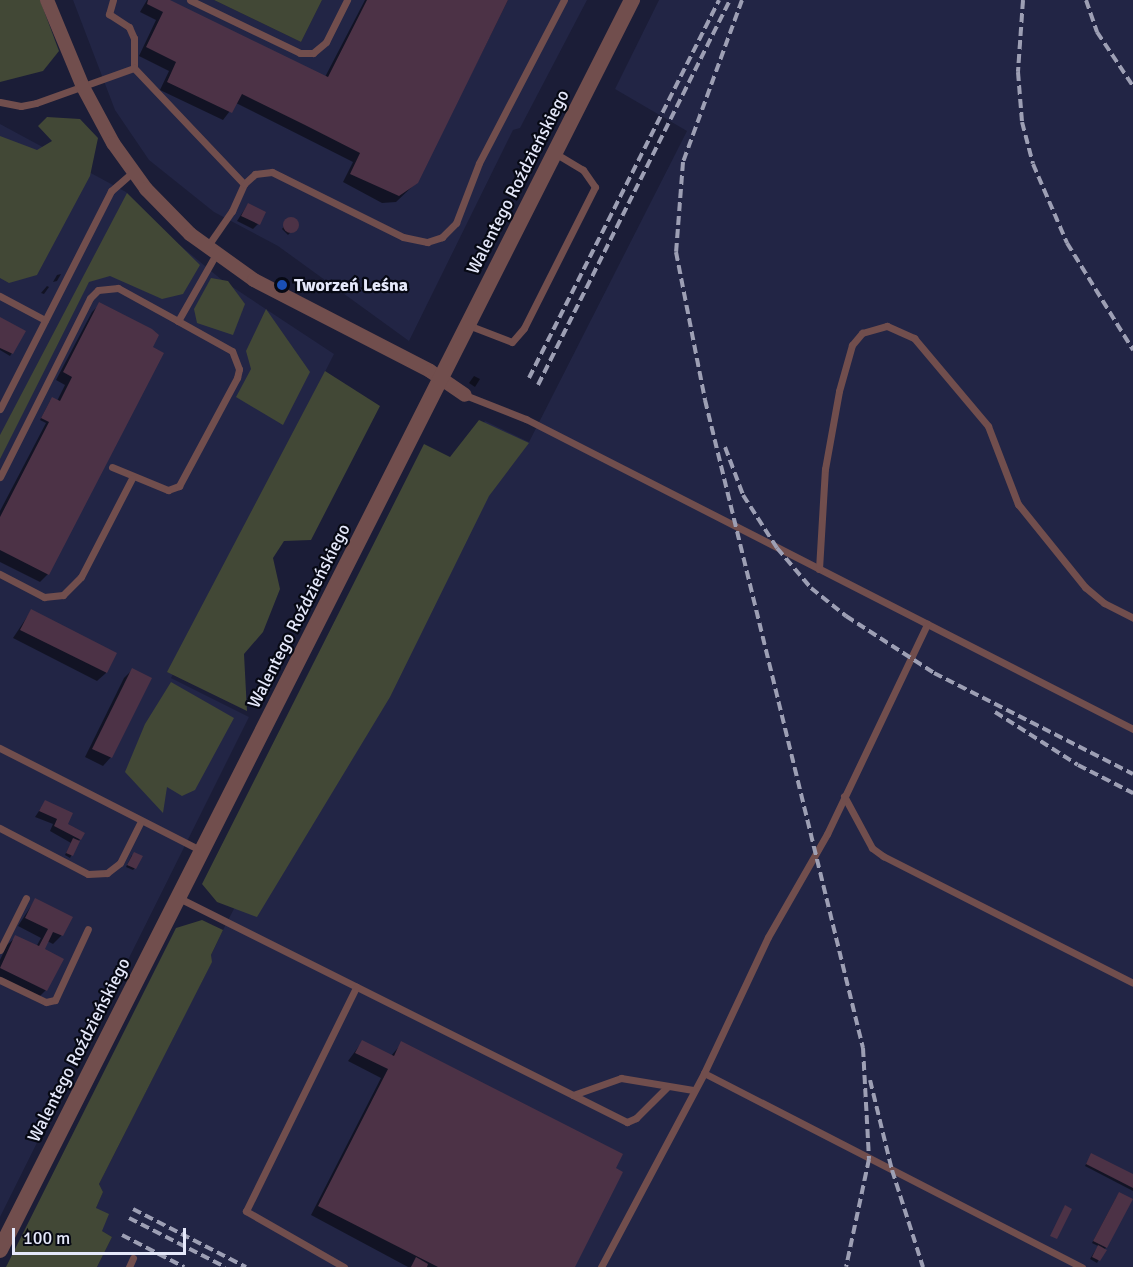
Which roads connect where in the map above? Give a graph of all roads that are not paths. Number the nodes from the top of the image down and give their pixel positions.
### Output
1 (48, 0) edge
2 (113, 0) edge
3 (190, 0) edge
4 (347, 0) edge
5 (564, 0) edge
6 (632, 0) edge
7 (134, 68) junction
8 (83, 87) junction
9 (0, 102) edge
10 (555, 153) junction
11 (134, 172) junction
12 (244, 184) junction
13 (211, 251) junction
14 (0, 296) edge
15 (45, 320) junction
16 (178, 321) junction
17 (468, 325) junction
18 (441, 379) junction
19 (465, 395) joint
20 (0, 409) edge
21 (112, 467) dead end
22 (0, 477) edge
23 (132, 478) junction
24 (819, 569) junction
25 (0, 574) edge
26 (1133, 618) edge
27 (927, 624) junction
28 (1133, 729) edge
29 (0, 748) edge
30 (844, 796) junction
31 (141, 821) junction
32 (0, 828) edge
33 (202, 851) junction
34 (178, 897) junction
35 (26, 898) dead end
36 (88, 929) dead end
37 (0, 950) edge
38 (0, 980) edge
39 (1133, 983) edge
40 (356, 987) junction
41 (704, 1073) junction
42 (668, 1086) junction
43 (693, 1090) junction
44 (573, 1095) junction
45 (1, 1244) edge
46 (133, 1258) dead end
47 (129, 1267) edge
48 (344, 1267) edge
49 (601, 1267) edge
50 (1082, 1267) edge

1 - 8 street
2 - 7 lane
3 - 4 lane
5 - 12 lane
6 - 10 street, Walentego Roździeńskiego
7 - 8 lane
7 - 12 lane
8 - 9 lane
8 - 11 street
10 - 17 street, Walentego Roździeńskiego
10 - 17 lane
11 - 13 street
11 - 15 lane
12 - 13 lane
13 - 16 lane
13 - 18 street
14 - 15 lane
15 - 20 lane
16 - 22 lane
16 - 23 lane
17 - 18 street, Walentego Roździeńskiego
18 - 19 street
18 - 33 street, Walentego Roździeńskiego
19 - 24 lane
21 - 23 lane
23 - 25 lane
24 - 26 lane
24 - 27 lane
27 - 28 lane
27 - 30 lane
29 - 31 lane
30 - 39 lane
30 - 41 lane
31 - 32 lane
31 - 33 lane
33 - 34 street, Walentego Roździeńskiego
34 - 40 lane
34 - 45 street, Walentego Roździeńskiego
35 - 37 lane
36 - 38 lane
40 - 44 lane
40 - 48 lane
41 - 43 lane
41 - 50 lane
42 - 43 lane
42 - 44 lane
42 - 44 lane
43 - 49 lane
46 - 47 lane

